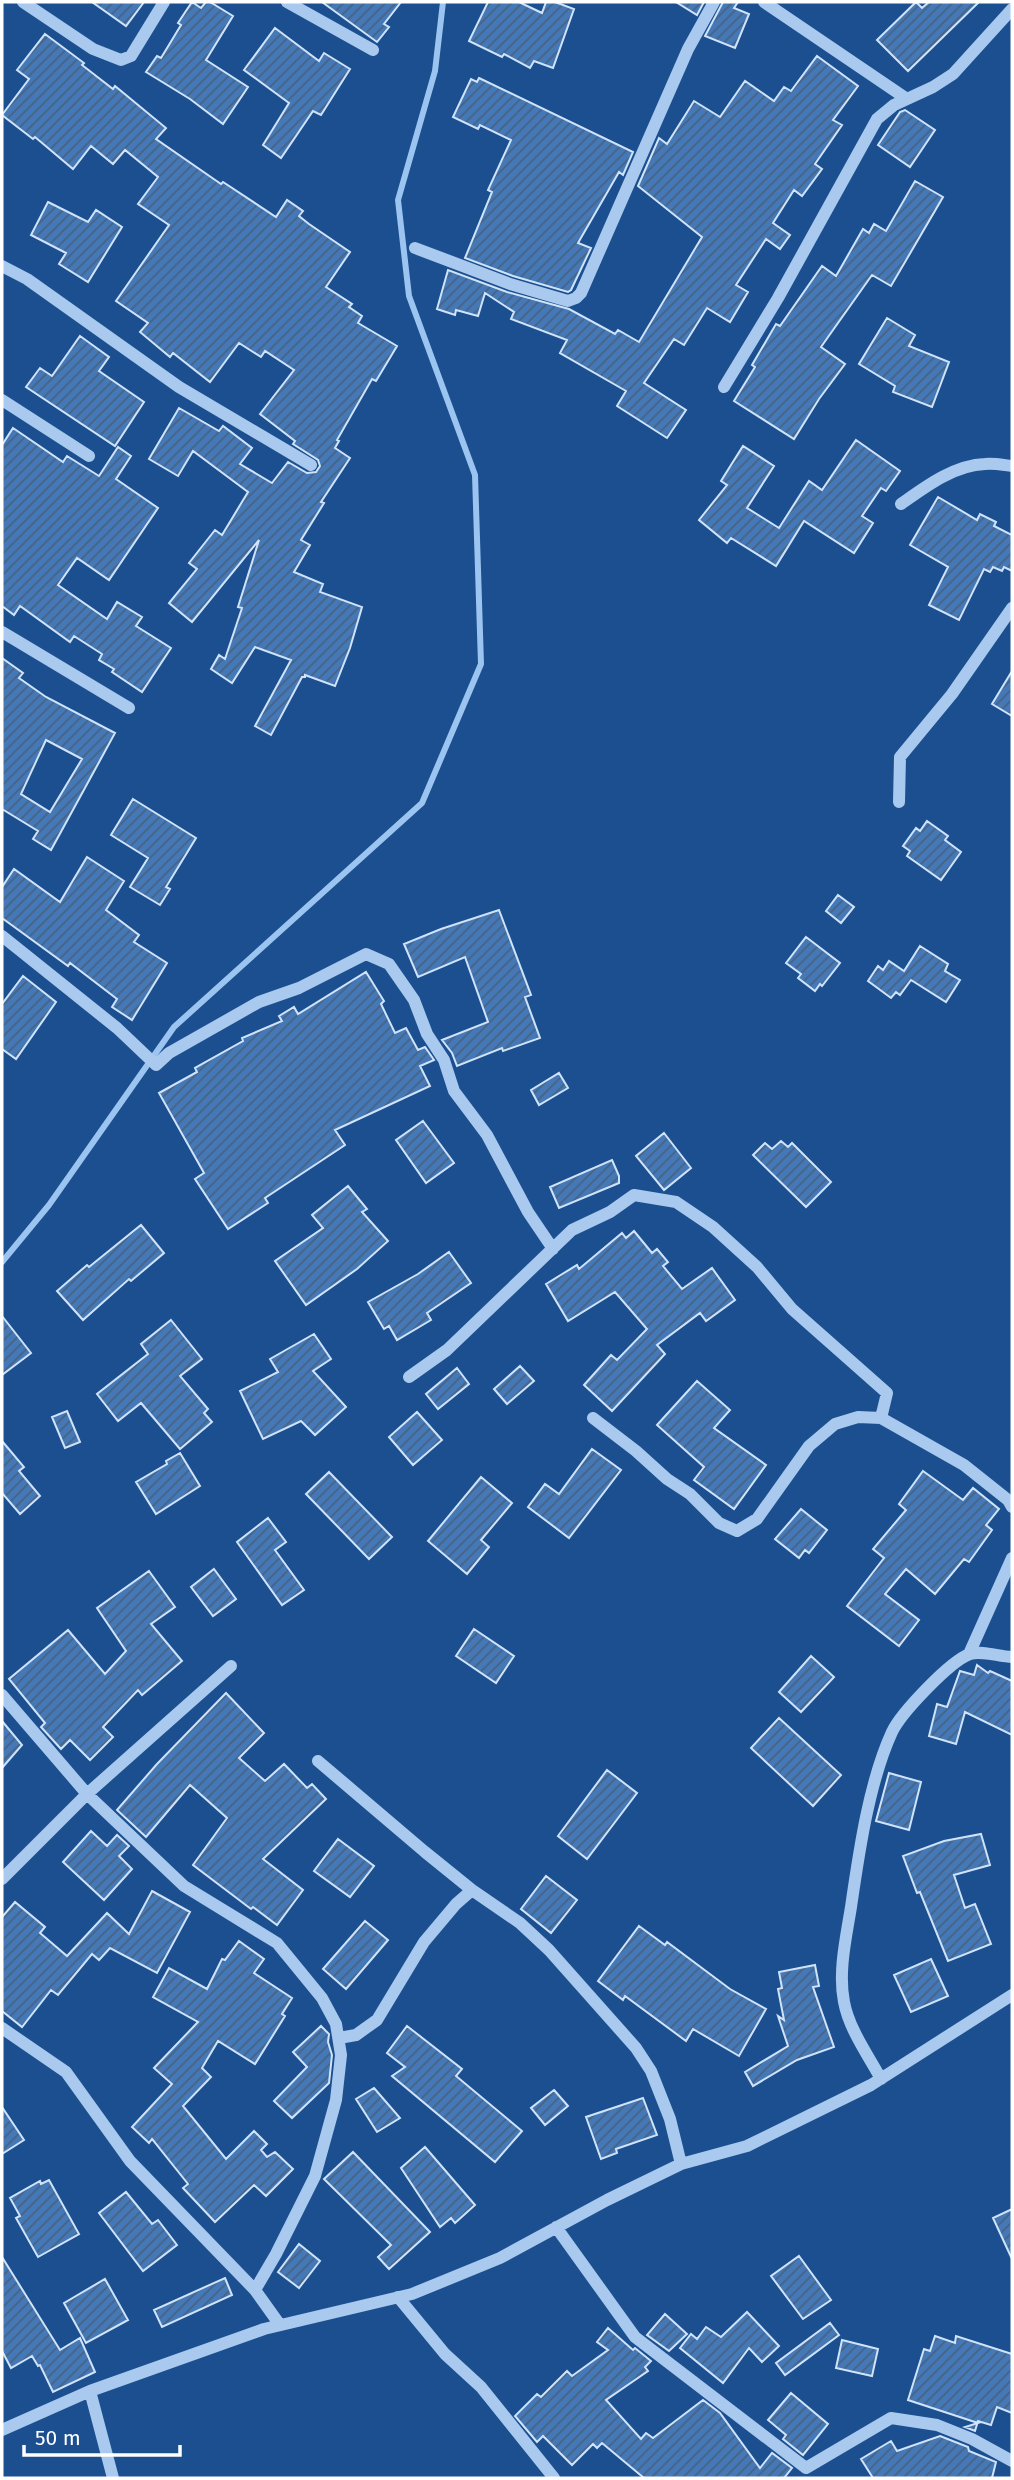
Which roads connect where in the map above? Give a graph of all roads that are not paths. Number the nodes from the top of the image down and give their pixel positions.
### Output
1 (23, 2) edge
2 (164, 2) edge
3 (288, 2) edge
4 (714, 2) edge
5 (764, 2) edge
6 (1012, 9) edge
7 (373, 50) dead end
8 (907, 99) junction
9 (415, 248) dead end
10 (2, 265) edge
11 (724, 387) dead end
12 (2, 400) edge
13 (89, 456) dead end
14 (311, 465) dead end
15 (1012, 466) edge
16 (901, 504) dead end
17 (1012, 608) edge
18 (2, 632) edge
19 (129, 708) dead end
20 (898, 802) dead end
21 (2, 936) edge
22 (553, 1249) junction
23 (409, 1377) dead end
24 (593, 1418) dead end
25 (881, 1418) junction
26 (1012, 1507) edge
27 (1012, 1558) edge
28 (969, 1654) junction
29 (1012, 1657) edge
30 (231, 1666) dead end
31 (2, 1695) edge
32 (318, 1761) dead end
33 (87, 1794) junction
34 (2, 1879) edge
35 (472, 1890) junction
36 (1012, 1995) edge
37 (2, 2028) edge
38 (339, 2038) junction
39 (881, 2078) junction
40 (681, 2164) junction
41 (556, 2227) junction
42 (255, 2290) junction
43 (398, 2297) junction
44 (280, 2325) junction
45 (90, 2391) junction
46 (2, 2430) edge
47 (1012, 2461) edge
48 (802, 2473) edge
49 (113, 2478) edge
50 (554, 2478) edge

1 - 2 street
3 - 7 street
4 - 9 street
5 - 8 street
6 - 8 street
8 - 11 street
10 - 14 street
12 - 13 street
15 - 16 street
17 - 20 street
18 - 19 street
21 - 22 street
22 - 23 street
22 - 25 street
24 - 25 street
25 - 26 street
27 - 28 street
28 - 29 street
28 - 39 street
30 - 33 street
31 - 33 street
32 - 35 street
33 - 34 street
33 - 38 street
35 - 38 street
35 - 40 street
36 - 39 street
37 - 42 street
38 - 42 street
39 - 40 street
40 - 41 street
41 - 43 street
41 - 48 street
42 - 44 street
43 - 44 street
43 - 50 street
44 - 45 street
45 - 46 street
45 - 49 street
47 - 48 street

